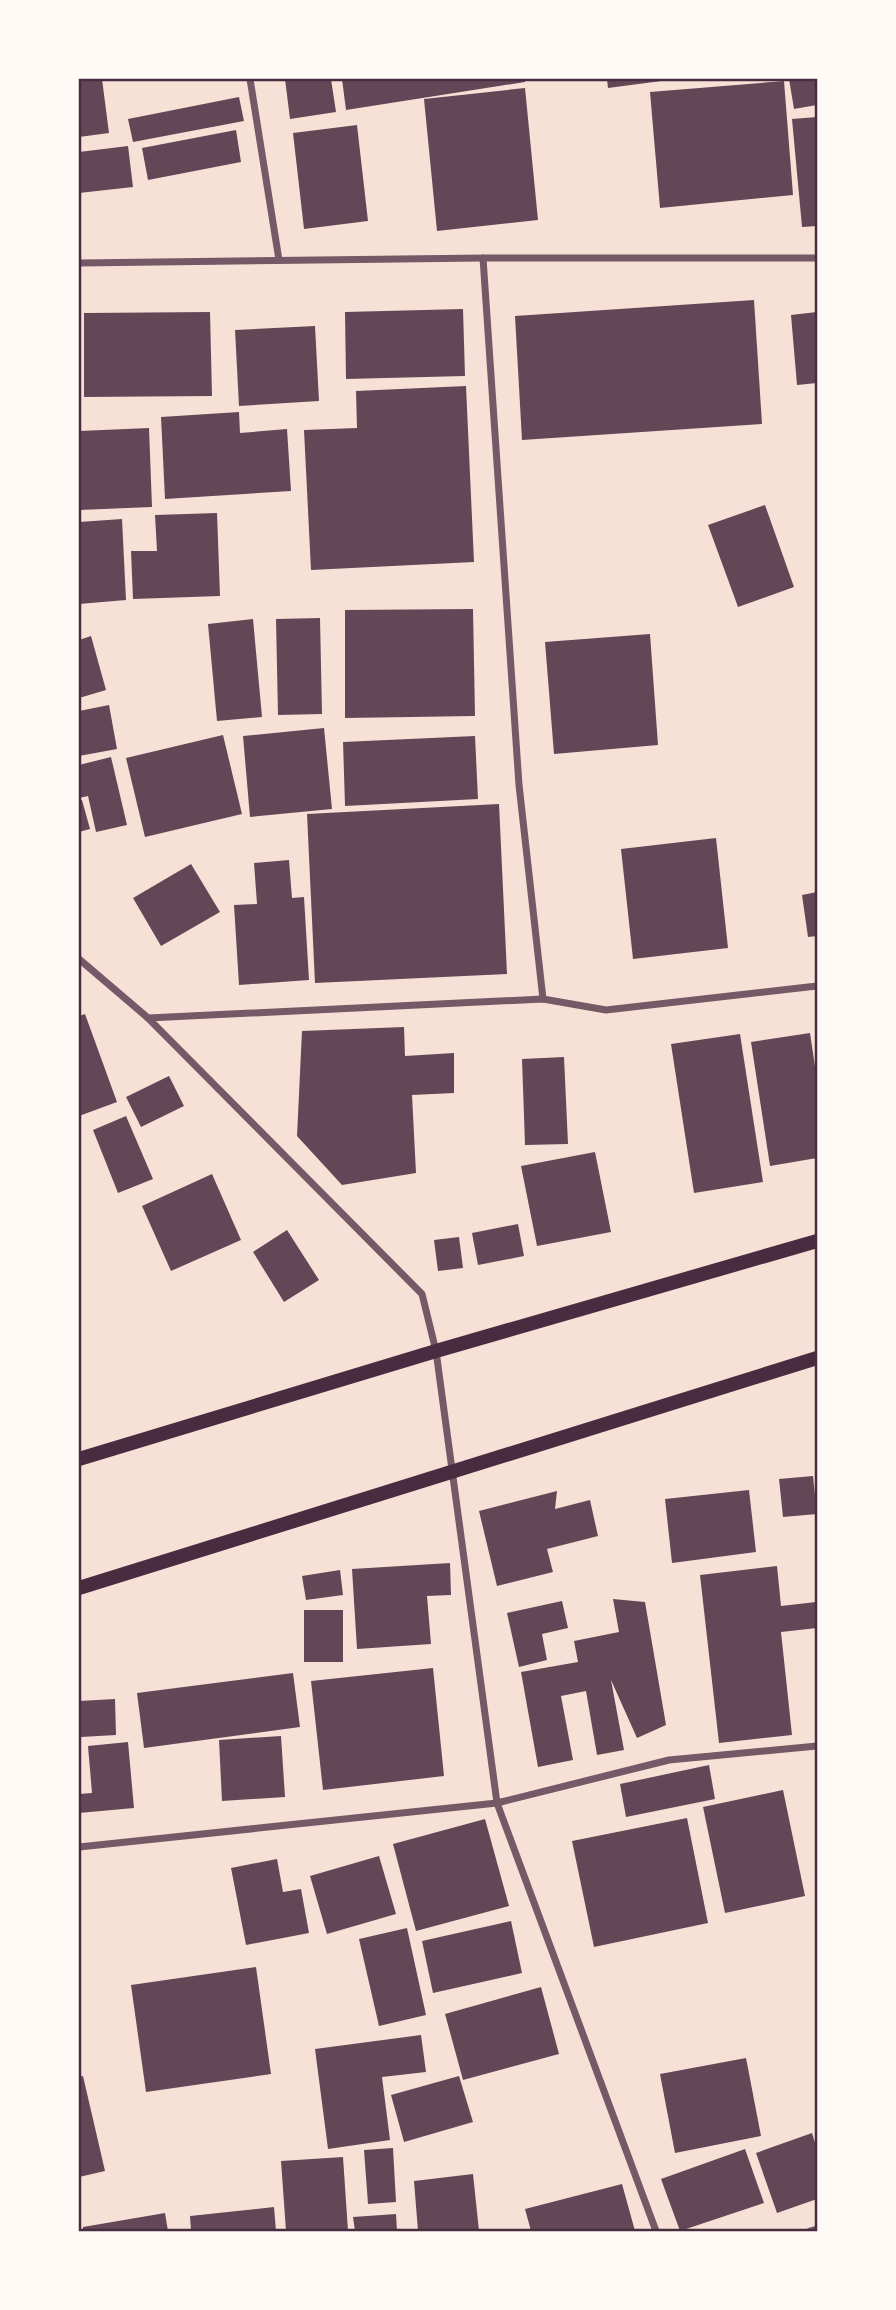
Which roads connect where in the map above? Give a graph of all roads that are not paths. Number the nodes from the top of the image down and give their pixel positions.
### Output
1 (250, 79) edge
2 (817, 257) edge
3 (483, 258) junction
4 (279, 260) junction
5 (79, 263) edge
6 (79, 959) edge
7 (89, 969) junction
8 (79, 971) edge
9 (817, 986) edge
10 (542, 999) junction
11 (148, 1018) junction
12 (817, 1241) edge
13 (436, 1351) junction
14 (817, 1358) edge
15 (79, 1459) edge
16 (454, 1472) junction
17 (79, 1588) edge
18 (817, 1746) edge
19 (497, 1803) junction
20 (79, 1847) edge
21 (817, 2229) edge
22 (656, 2231) edge
23 (810, 2231) edge

1 - 4 street
2 - 3 street
3 - 4 street
3 - 10 street
4 - 5 street
6 - 7 street
7 - 8 street
7 - 11 street
9 - 10 street
10 - 11 street
11 - 13 street
12 - 13 main road
13 - 15 main road
13 - 16 street
14 - 16 main road
16 - 17 main road
16 - 19 street
18 - 19 street
19 - 20 street
19 - 22 street
21 - 23 street

